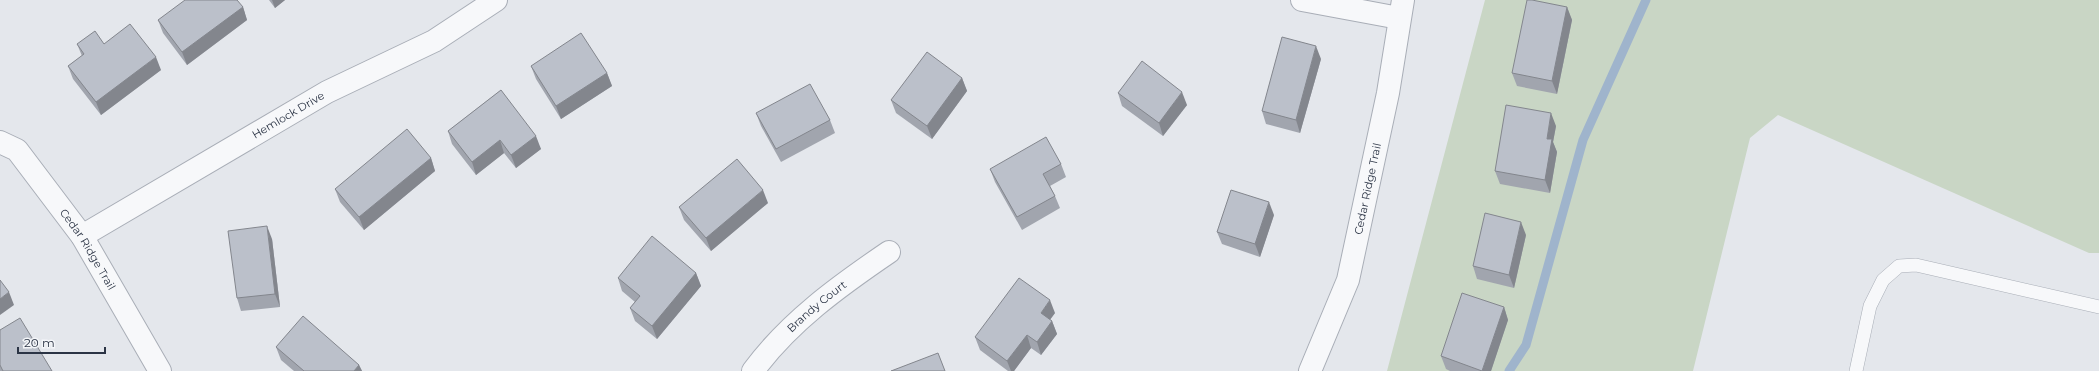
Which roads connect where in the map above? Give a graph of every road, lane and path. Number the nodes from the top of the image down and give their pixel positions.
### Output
1 (496, 0) edge
2 (1302, 0) edge
3 (1401, 9) edge
4 (0, 142) edge
5 (82, 236) junction
6 (889, 252) dead end
7 (2099, 307) edge
8 (160, 371) edge
9 (753, 371) edge
10 (1310, 371) edge
11 (1856, 371) edge

1 - 5 street, Hemlock Drive
2 - 3 street
3 - 10 street, Cedar Ridge Trail
4 - 5 street, Cedar Ridge Trail
5 - 8 street, Cedar Ridge Trail
6 - 9 street, Brandy Court
7 - 11 lane

